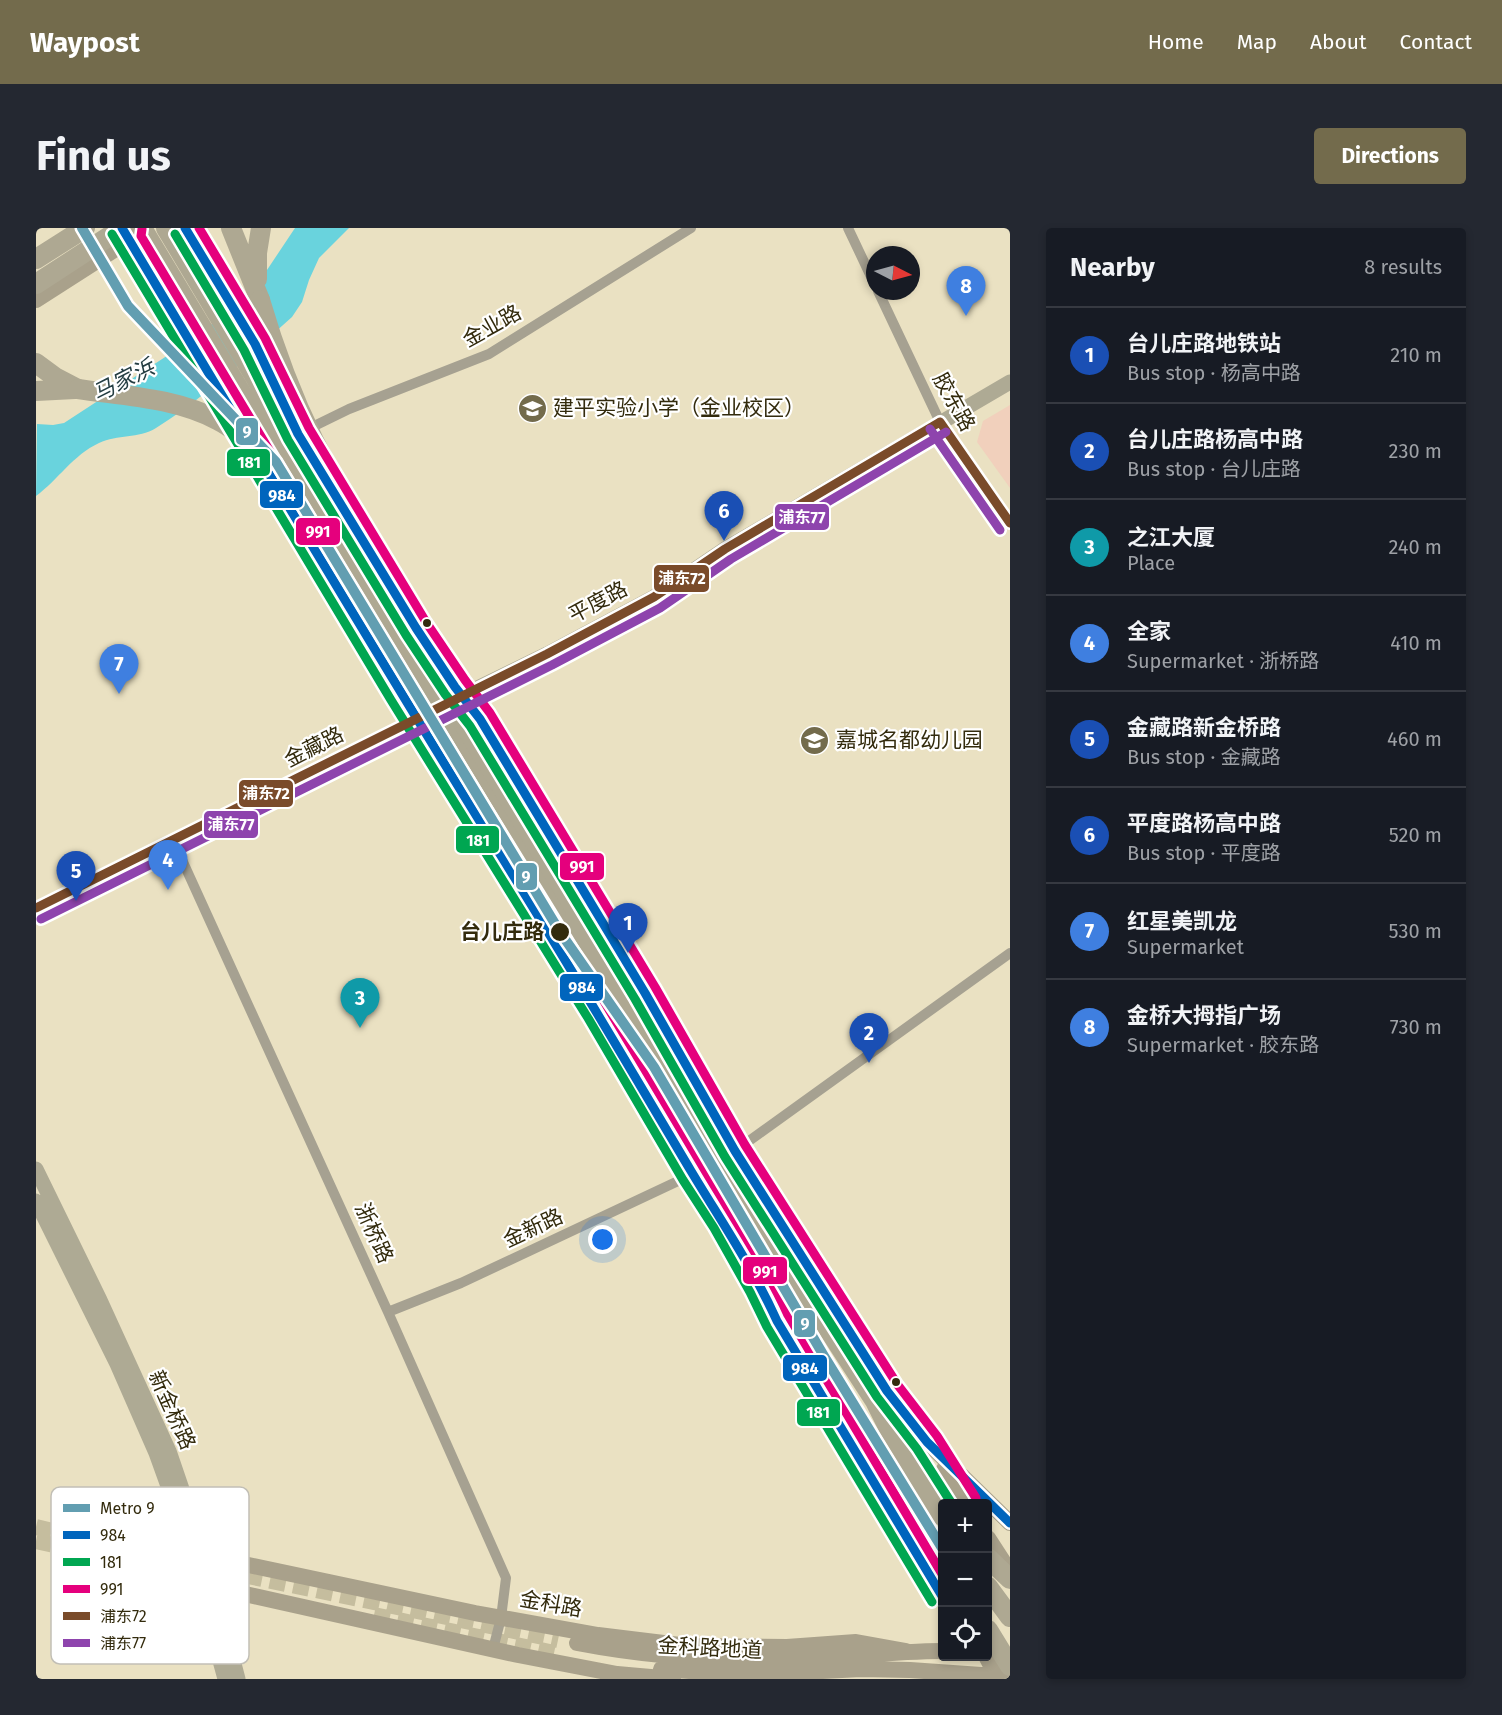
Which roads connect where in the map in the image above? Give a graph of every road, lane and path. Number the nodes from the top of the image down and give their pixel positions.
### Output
1 (74, 228) edge
2 (85, 228) edge
3 (110, 228) edge
4 (148, 228) edge
5 (166, 228) edge
6 (185, 228) edge
7 (231, 228) edge
8 (261, 228) edge
9 (691, 228) edge
10 (848, 228) edge
11 (129, 230) edge
12 (36, 254) edge
13 (36, 259) edge
14 (866, 266) edge
15 (36, 279) edge
16 (36, 284) edge
17 (36, 300) edge
18 (260, 300) junction
19 (882, 300) edge
20 (36, 363) edge
21 (1010, 382) edge
22 (78, 389) junction
23 (36, 391) edge
24 (940, 422) junction
25 (298, 434) junction
26 (1010, 523) edge
27 (399, 655) junction
28 (462, 696) junction
29 (416, 718) junction
30 (459, 718) junction
31 (173, 840) junction
32 (36, 908) edge
33 (564, 911) junction
34 (1010, 953) edge
35 (615, 977) junction
36 (598, 1012) junction
37 (709, 1106) junction
38 (674, 1112) junction
39 (740, 1147) junction
40 (36, 1169) edge
41 (693, 1174) junction
42 (726, 1198) junction
43 (36, 1201) edge
44 (761, 1286) junction
45 (388, 1312) junction
46 (890, 1429) junction
47 (927, 1442) junction
48 (170, 1487) edge
49 (179, 1487) edge
50 (963, 1499) edge
51 (938, 1500) edge
52 (938, 1509) edge
53 (1010, 1523) edge
54 (992, 1545) edge
55 (940, 1553) edge
56 (992, 1563) edge
57 (249, 1565) edge
58 (1010, 1572) edge
59 (1010, 1579) edge
60 (938, 1589) edge
61 (992, 1594) edge
62 (249, 1596) edge
63 (1010, 1617) edge
64 (501, 1618) junction
65 (992, 1636) edge
66 (992, 1643) edge
67 (559, 1647) tunnel mouth
68 (493, 1649) junction
69 (906, 1651) junction
70 (938, 1651) edge
71 (992, 1655) edge
72 (1010, 1655) edge
73 (1010, 1660) edge
74 (992, 1661) edge
75 (222, 1664) edge
76 (233, 1664) edge
77 (862, 1668) edge
78 (1004, 1675) edge
79 (225, 1679) edge
80 (238, 1679) edge
81 (673, 1679) edge

1 - 12 main road
2 - 13 highway
3 - 15 main road
4 - 11 main road
5 - 30 highway, bridge
6 - 25 main road
7 - 18 highway
8 - 18 highway
9 - 25 street, 金业路
10 - 14 street
11 - 16 highway, bridge
11 - 17 main road
11 - 27 highway, bridge
11 - 29 main road
18 - 30 highway, bridge
19 - 24 street, 胶东路
20 - 22 highway
21 - 24 street, 平度路
22 - 23 highway
22 - 27 highway, bridge
24 - 26 street, 胶东路
24 - 28 street, 平度路
25 - 28 main road
27 - 33 highway, bridge
28 - 29 street, 平度路
28 - 37 main road
29 - 31 street, 金藏路
29 - 36 main road
30 - 33 highway
31 - 32 street, 金藏路
31 - 45 street, 浙桥路
33 - 35 highway
33 - 38 highway
34 - 39 street
35 - 37 highway
35 - 46 highway
36 - 38 highway
36 - 41 main road
37 - 39 main road
38 - 42 highway
39 - 47 main road
40 - 49 street, 新金桥路
41 - 44 main road
41 - 45 street, 金新路
42 - 44 highway
42 - 55 highway
43 - 48 street, 新金桥路
44 - 60 main road
45 - 64 street, 浙桥路
46 - 51 highway
46 - 52 highway
47 - 50 main road
47 - 53 main road
54 - 58 main road
56 - 59 highway
57 - 64 main road, 金科路
61 - 63 highway
62 - 68 main road
64 - 68 street, 浙桥路
64 - 69 main road, 金科路
65 - 73 highway, bridge
66 - 78 highway, bridge
67 - 77 main road, 金科路地道
68 - 81 main road
69 - 70 main road, 金科路
69 - 77 main road, 金科路
71 - 72 main road
74 - 78 main road
75 - 79 street, 新金桥路
76 - 80 street, 新金桥路
77 - 78 main road

